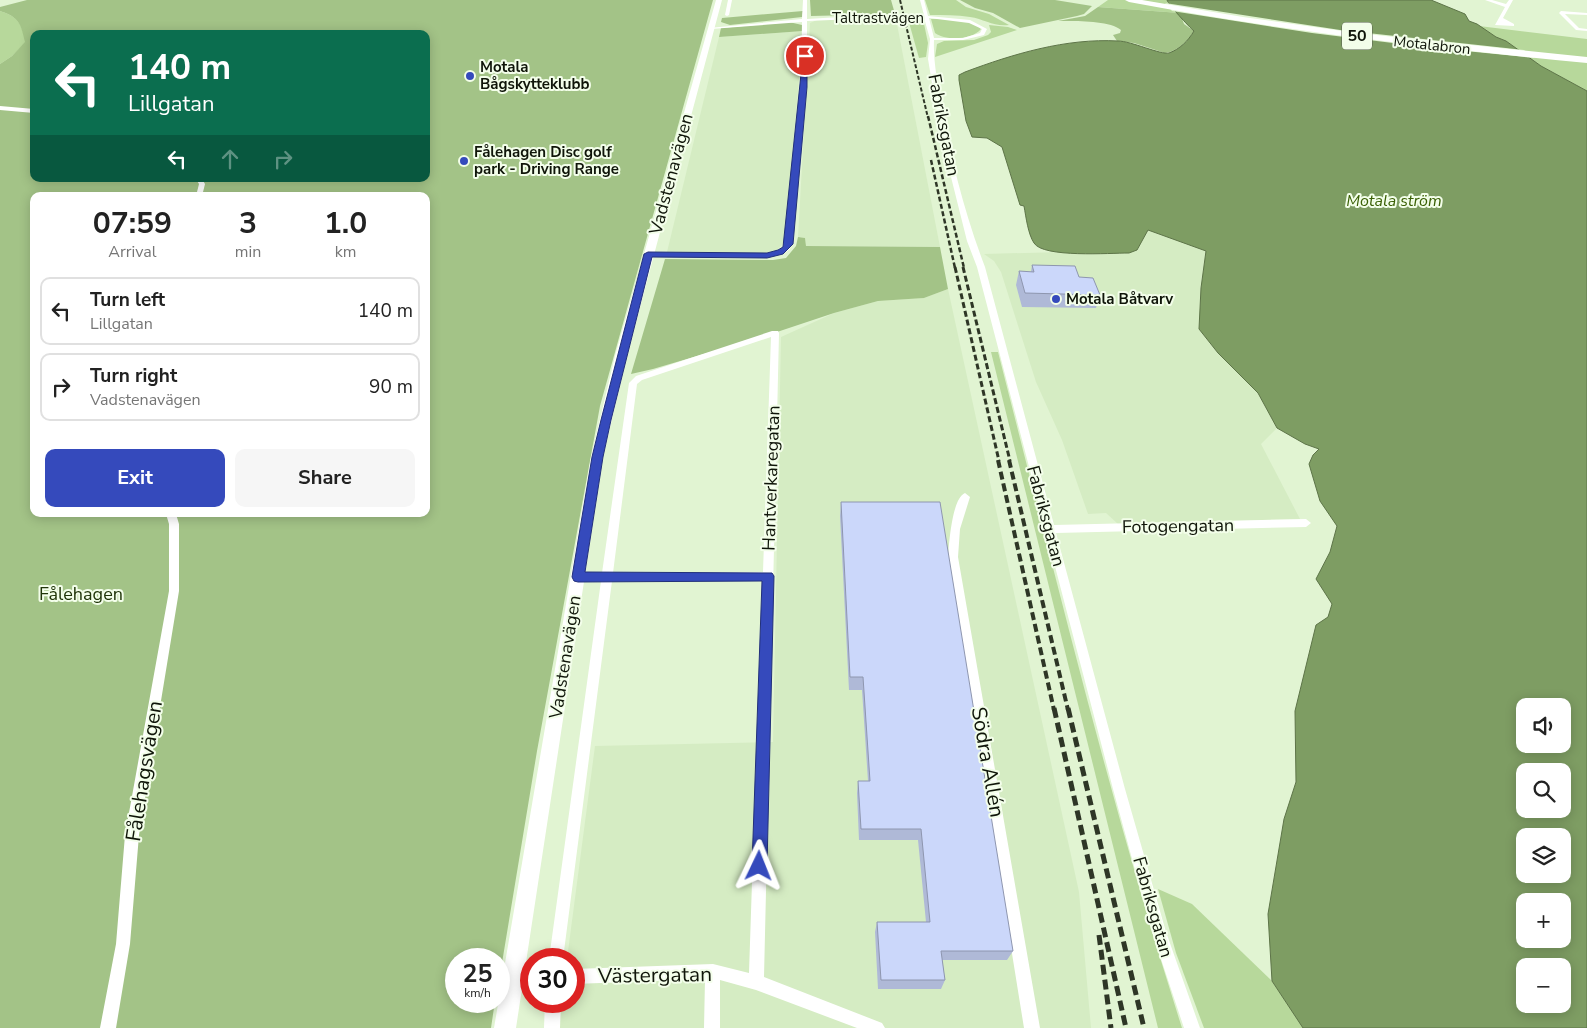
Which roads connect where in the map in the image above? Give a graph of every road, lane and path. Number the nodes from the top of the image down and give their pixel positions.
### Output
1 (718, 0) edge
2 (730, 0) edge
3 (805, 0) edge
4 (922, 0) edge
5 (1129, 0) edge
6 (1141, 0) edge
7 (1487, 0) edge
8 (1511, 0) edge
9 (1507, 6) junction
10 (1587, 14) edge
11 (727, 15) dead end
12 (1500, 18) dead end
13 (805, 19) junction
14 (711, 28) junction
15 (1587, 30) edge
16 (932, 39) junction
17 (1587, 58) edge
18 (0, 108) edge
19 (30, 111) edge
20 (648, 254) junction
21 (638, 378) joint
22 (965, 497) dead end
23 (172, 517) edge
24 (1306, 523) dead end
25 (1050, 529) junction
26 (768, 576) junction
27 (578, 577) junction
28 (606, 577) junction
29 (557, 948) edge
30 (713, 971) junction
31 (585, 977) edge
32 (513, 979) junction
33 (520, 979) edge
34 (756, 982) junction
35 (553, 1013) edge
36 (108, 1028) edge
37 (505, 1028) edge
38 (552, 1028) edge
39 (712, 1028) edge
40 (877, 1028) edge
41 (1032, 1028) edge
42 (1192, 1028) edge

1 - 14 main road, Vadstenavägen
2 - 11 street
3 - 13 street
4 - 16 street, Fabriksgatan
5 - 17 highway, Motalabron / 50
6 - 17 highway, Motalabron / 50
7 - 9 street
8 - 9 street
9 - 12 street
10 - 15 street
13 - 14 street, Taltrastvägen
13 - 16 street, Taltrastvägen
13 - 20 street
14 - 20 main road, Vadstenavägen
16 - 25 street, Fabriksgatan
18 - 19 street
20 - 27 main road, Vadstenavägen
21 - 26 street, Hantverkaregatan
21 - 28 street, Vadstenavägen
22 - 41 street, Södra Allén
23 - 36 street, Fålehagsvägen
24 - 25 street, Fotogengatan
25 - 42 street, Fabriksgatan
26 - 28 street
26 - 34 street, Hantverkaregatan
27 - 28 street
27 - 32 main road, Vadstenavägen
28 - 29 street, Vadstenavägen
30 - 31 street, Västergatan
30 - 34 street, Västergatan
30 - 39 street
32 - 33 street
32 - 37 main road, Vadstenavägen
34 - 40 street, Västergatan
35 - 38 street

